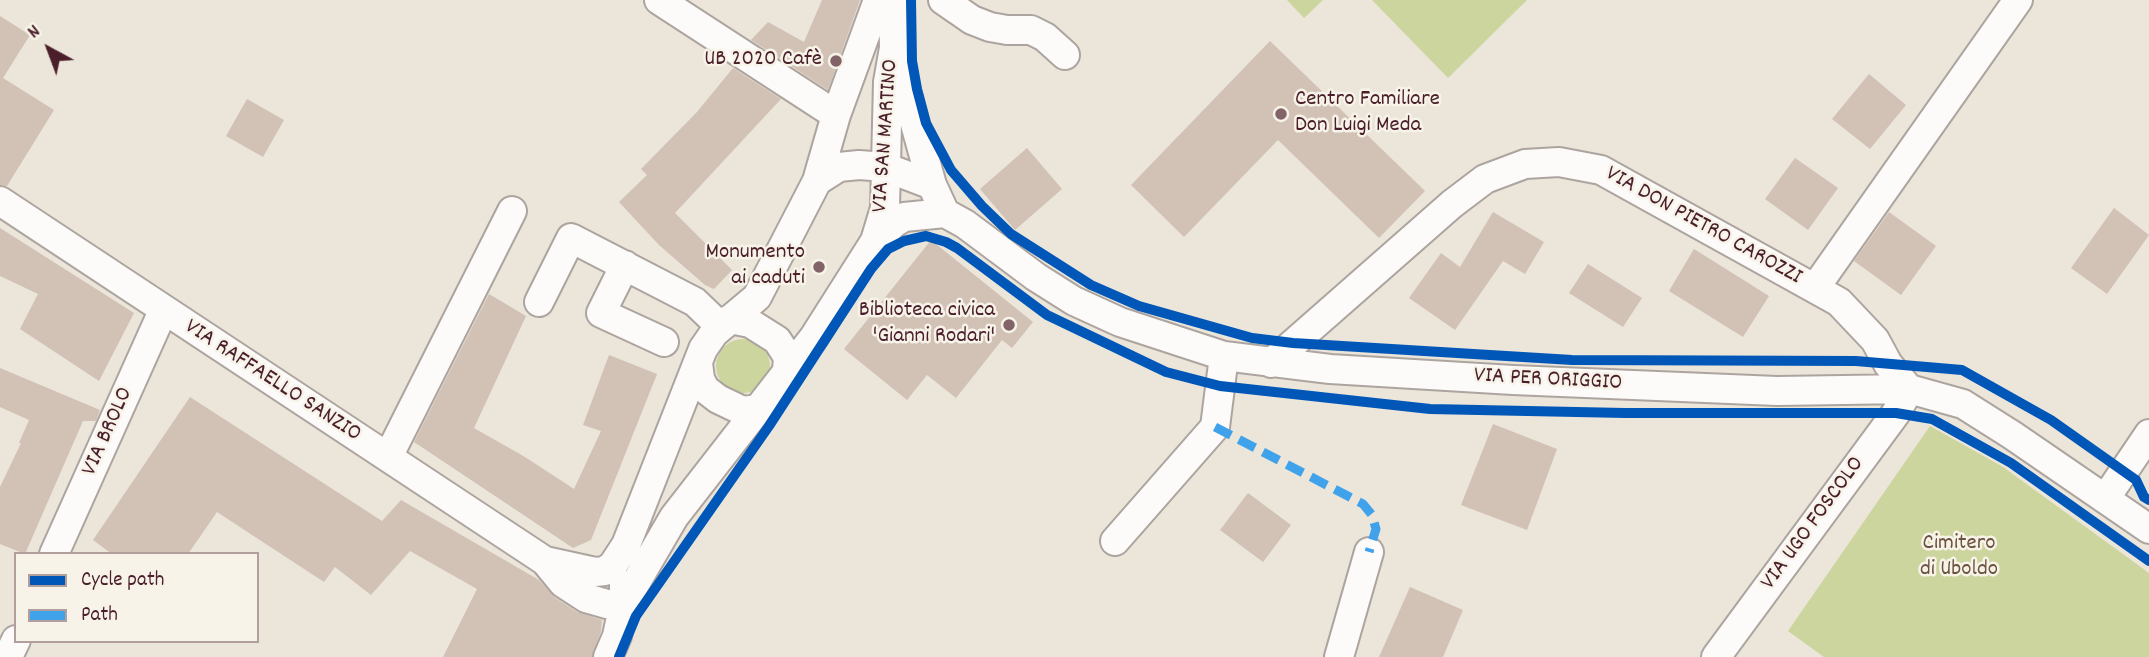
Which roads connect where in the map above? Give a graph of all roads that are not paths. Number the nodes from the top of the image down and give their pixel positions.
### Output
1 (659, 0) edge
2 (878, 0) edge
3 (893, 0) edge
4 (943, 0) edge
5 (2018, 0) edge
6 (894, 48) junction
7 (1066, 55) dead end
8 (836, 115) junction
9 (885, 167) junction
10 (817, 181) junction
11 (932, 185) junction
12 (0, 201) edge
13 (512, 211) dead end
14 (945, 213) junction
15 (875, 241) junction
16 (625, 265) junction
17 (1815, 288) junction
18 (538, 302) dead end
19 (163, 311) junction
20 (725, 323) junction
21 (664, 342) dead end
22 (1224, 356) junction
23 (698, 363) junction
24 (1271, 363) junction
25 (787, 371) junction
26 (1909, 388) junction
27 (758, 409) junction
28 (2149, 434) edge
29 (388, 457) junction
30 (2105, 499) junction
31 (2149, 529) edge
32 (1115, 541) dead end
33 (626, 545) junction
34 (55, 552) edge
35 (1369, 552) dead end
36 (545, 561) junction
37 (624, 603) junction
38 (608, 657) edge
39 (1339, 657) edge
40 (1716, 657) edge

1 - 8 street
2 - 8 street, VIA SAN MARTINO
3 - 6 street, VIA SAN MARTINO
4 - 7 street
5 - 17 street
6 - 9 street, VIA SAN MARTINO
6 - 11 street
8 - 10 street, VIA SAN MARTINO
9 - 10 street
9 - 11 street
9 - 15 street, VIA SAN MARTINO
10 - 20 street, VIA SAN MARTINO
11 - 14 street
12 - 19 street, VIA RAFFAELLO SANZIO
13 - 29 street
14 - 15 street
14 - 22 street, VIA PER ORIGGIO
15 - 25 street, VIA SAN MARTINO
16 - 18 street
16 - 20 street
16 - 21 street
17 - 24 street, VIA DON PIETRO CAROZZI
17 - 26 street, VIA DON PIETRO CAROZZI
19 - 29 street, VIA RAFFAELLO SANZIO
19 - 34 street, VIA BROLO
20 - 23 street, VIA SAN MARTINO
20 - 25 street
22 - 24 street, VIA PER ORIGGIO
22 - 32 street
23 - 27 street
23 - 33 street, VIA SAN MARTINO
24 - 26 street, VIA PER ORIGGIO
25 - 27 street, VIA SAN MARTINO
26 - 30 street, VIA PER ORIGGIO
26 - 40 street, VIA UGO FOSCOLO
27 - 37 street, VIA SAN MARTINO
28 - 30 street
29 - 36 street, VIA RAFFAELLO SANZIO
30 - 31 street, VIA PER ORIGGIO
33 - 36 street, VIA SAN MARTINO
33 - 37 street, VIA SAN MARTINO
35 - 39 street
36 - 37 street
37 - 38 street, VIA SAN MARTINO

